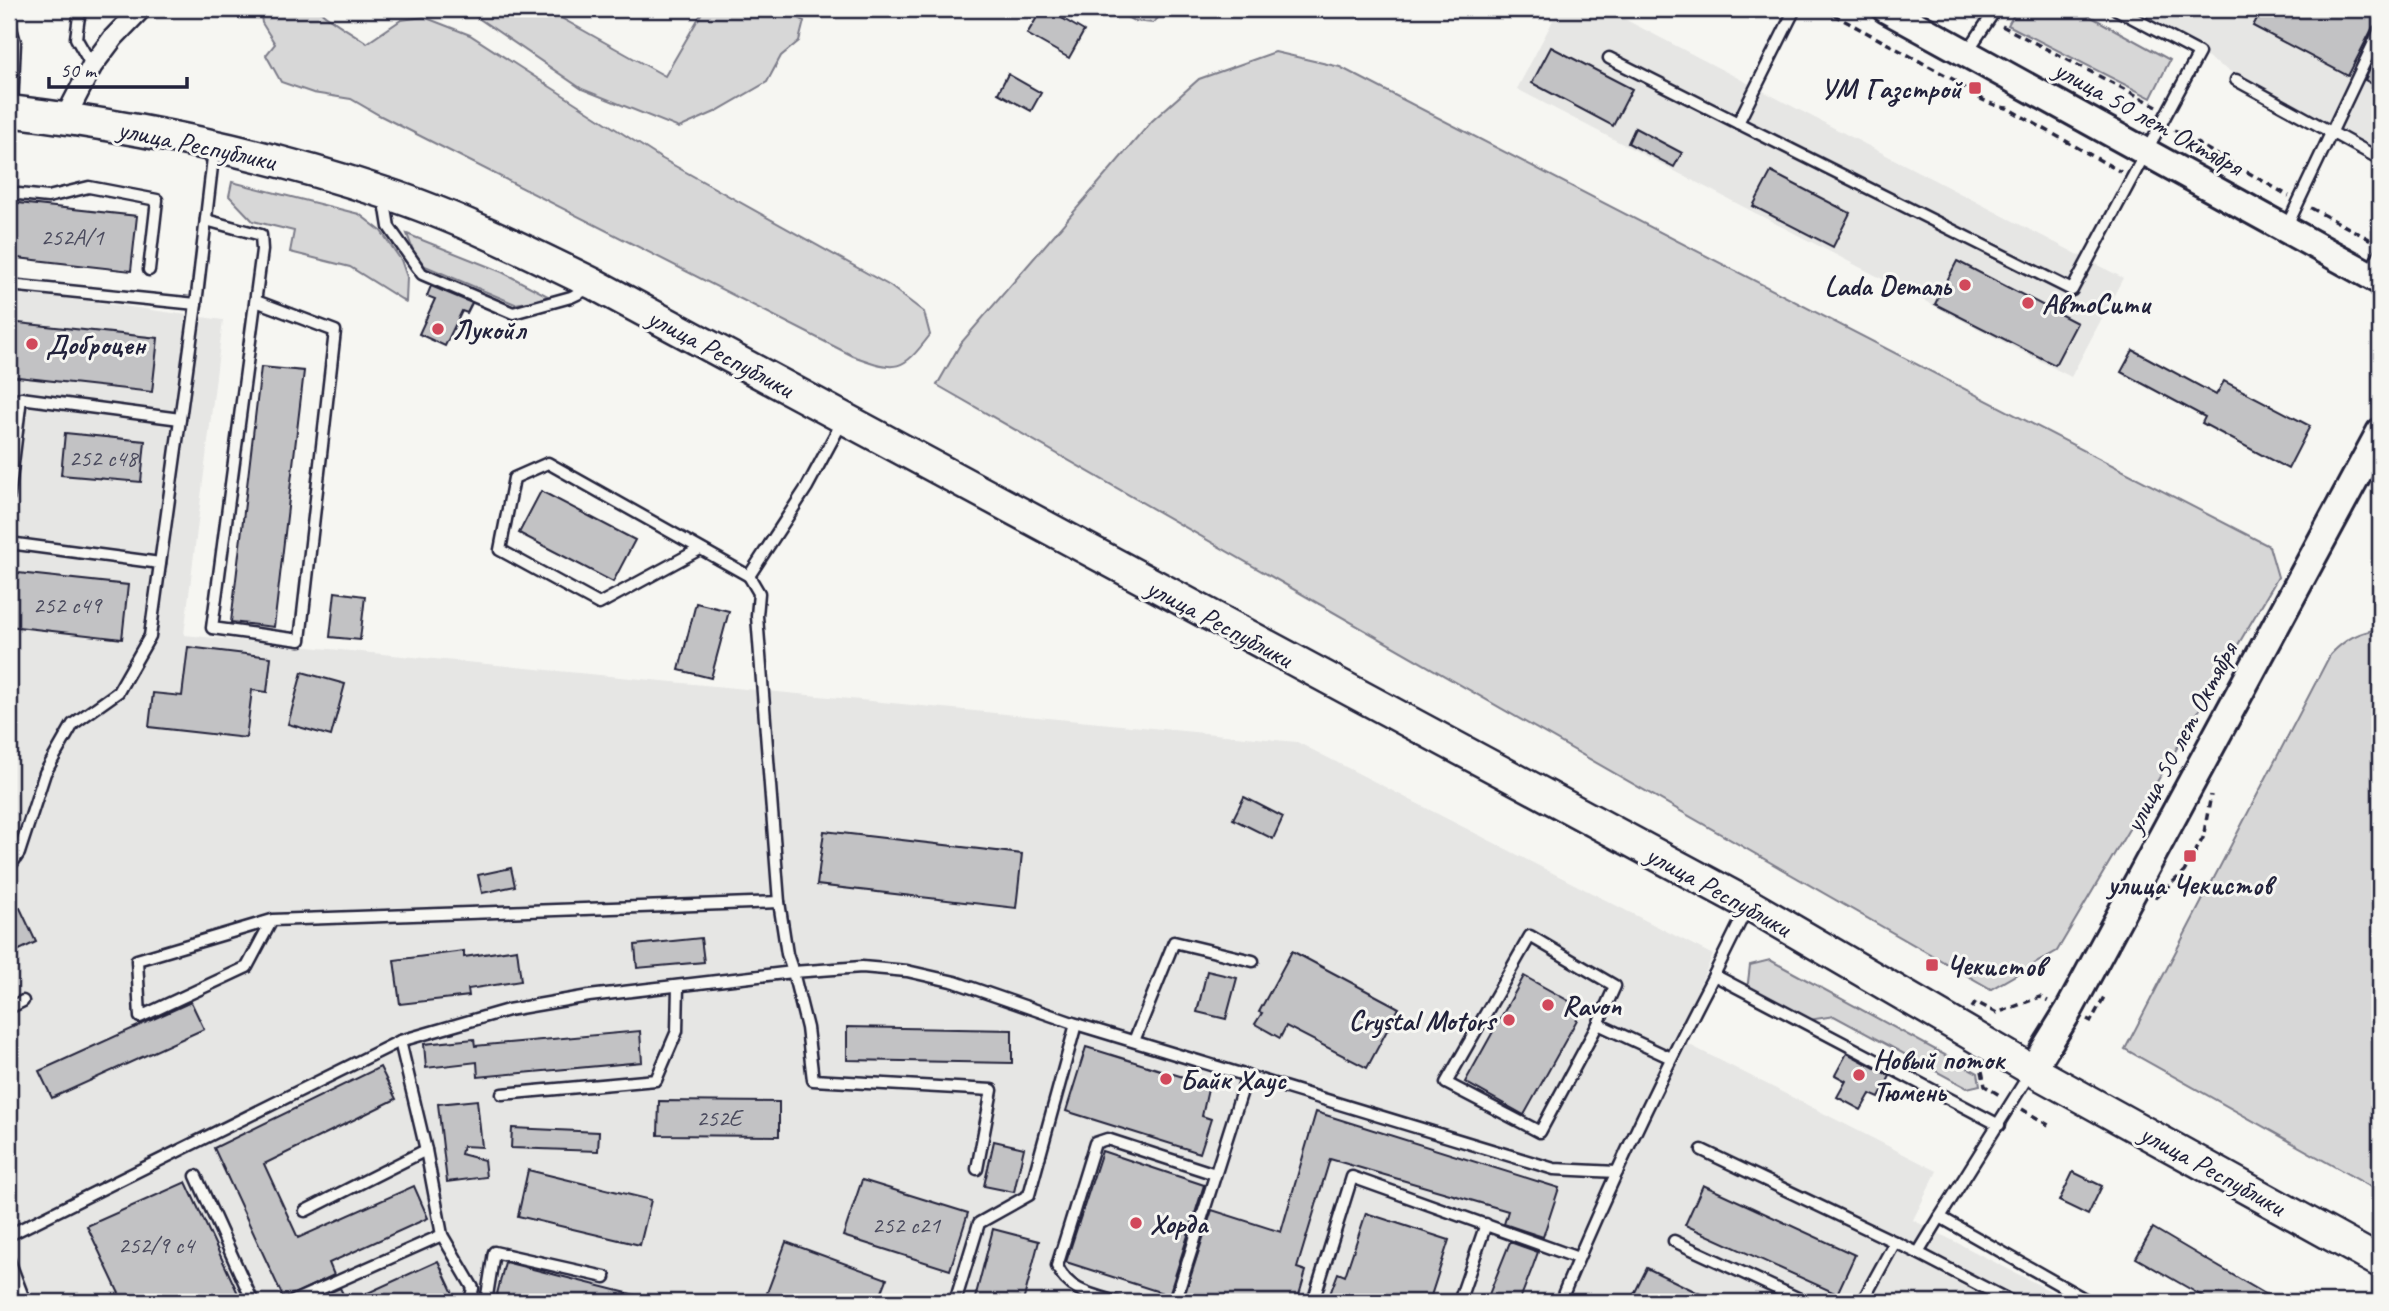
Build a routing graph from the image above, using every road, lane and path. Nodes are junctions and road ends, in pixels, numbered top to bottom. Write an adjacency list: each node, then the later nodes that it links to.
1 (80, 9): 12 (lane)
2 (141, 9): 12 (street)
3 (1796, 9): 16 (lane)
4 (1823, 9): 21 (path)
5 (1886, 9): 10 (main road, улица 50 лет Октября)
6 (1996, 9): 10 (lane)
7 (2116, 9): 19 (lane)
8 (9, 21): 14 (lane)
9 (2380, 30): 17 (lane)
10 (1967, 53): 19 (main road, улица 50 лет Октября)
11 (1609, 58): 16 (lane)
12 (92, 66): 15 (street)
13 (2236, 80): 17 (lane)
14 (10, 111): 15 (main road, улица Республики)
15 (65, 118): 18 (main road, улица Республики)
16 (1738, 123): 21 (lane)
17 (2333, 133): 20 (lane); 25 (lane)
18 (214, 145): 22 (main road, улица Республики); 24 (lane)
19 (2146, 151): 21 (lane); 25 (main road, улица 50 лет Октября)
20 (2380, 159)
21 (2132, 178)
22 (384, 192): 29 (main road, улица Республики); 29 (lane)
23 (9, 193): 26 (lane)
24 (206, 220): 30 (lane); 31 (lane)
25 (2286, 228): 27 (main road, улица 50 лет Октября)
26 (149, 270)
27 (2376, 270)
28 (9, 285): 31 (lane)
29 (596, 285): 33 (main road, улица Республики)
30 (256, 301): 30 (lane)
31 (196, 304): 32 (lane)
32 (180, 419): 35 (lane); 38 (lane)
33 (844, 419): 39 (lane); 42 (main road, улица Республики)
34 (2380, 432): 55 (main road, улица 50 лет Октября)
35 (9, 496)
36 (9, 543): 38 (lane)
37 (701, 549): 37 (lane); 39 (lane)
38 (160, 562): 40 (lane)
39 (748, 576): 41 (lane)
40 (9, 868)
41 (779, 902): 43 (lane); 45 (lane)
42 (1748, 904): 46 (lane); 55 (main road, улица Республики)
43 (272, 920): 43 (lane)
44 (1253, 961): 53 (lane)
45 (793, 972): 47 (lane); 50 (lane); 61 (lane)
46 (1714, 975): 54 (lane); 58 (lane)
47 (678, 986): 52 (lane); 57 (lane)
48 (23, 1001): 49 (lane)
49 (9, 1008)
50 (1076, 1024): 53 (lane); 82 (lane)
51 (1598, 1024): 51 (lane); 54 (lane)
52 (400, 1041): 59 (lane); 69 (lane)
53 (1134, 1041): 56 (lane)
54 (1671, 1058): 62 (lane)
55 (2032, 1070): 58 (lane); 75 (main road, улица Республики)
56 (1247, 1075): 62 (lane); 63 (lane)
57 (502, 1094)
58 (1999, 1125): 66 (lane)
59 (426, 1150): 65 (lane); 68 (lane)
60 (1702, 1150): 71 (lane)
61 (977, 1169)
62 (1617, 1172): 73 (lane)
63 (1215, 1174): 83 (lane); 84 (lane)
64 (196, 1176): 78 (lane)
65 (305, 1211)
66 (1940, 1217): 72 (lane); 91 (lane)
67 (1486, 1224): 73 (lane); 85 (lane); 86 (lane)
68 (442, 1235): 79 (lane); 80 (lane)
69 (9, 1236)
70 (1674, 1241): 88 (lane)
71 (1895, 1242): 72 (lane); 89 (lane)
72 (1917, 1253): 90 (lane)
73 (1578, 1258): 87 (lane)
74 (9, 1260): 77 (lane)
75 (2380, 1262)
76 (605, 1277): 81 (lane)
77 (25, 1302)
78 (253, 1302)
79 (291, 1302)
80 (470, 1302)
81 (486, 1302)
82 (954, 1302)
83 (1117, 1302)
84 (1175, 1302)
85 (1313, 1302)
86 (1459, 1302)
87 (1560, 1302)
88 (1806, 1302)
89 (1862, 1302)
90 (2012, 1302)
91 (2090, 1302)

